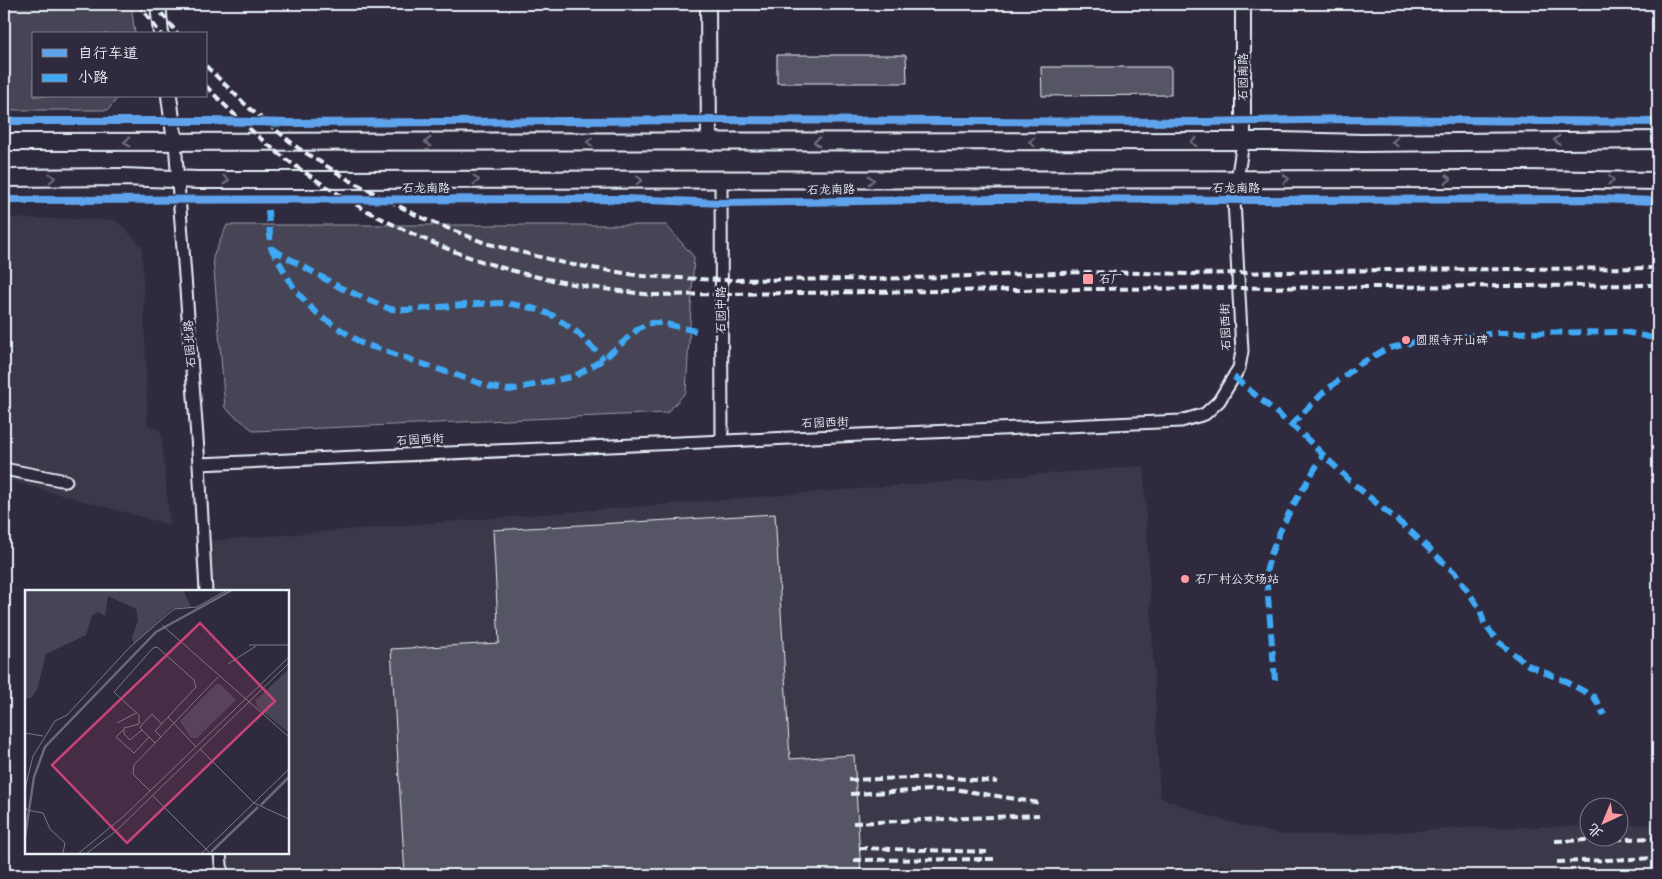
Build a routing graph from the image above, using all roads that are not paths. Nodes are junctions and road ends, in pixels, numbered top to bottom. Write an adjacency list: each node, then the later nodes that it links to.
1 (158, 4): 4 (street)
2 (708, 4): 9 (street)
3 (1243, 4): 10 (street, 石园南路)
4 (161, 32)
5 (169, 98): 8 (street, 石园北路)
6 (1658, 140): 10 (main road, one-way to 10)
7 (4, 142): 8 (main road, one-way to 7)
8 (176, 142): 9 (main road, one-way to 8); 12 (street, 石园北路)
9 (709, 142): 10 (main road, one-way to 9)
10 (1243, 142): 13 (street, 石园南路)
11 (4, 178): 12 (main road, 石龙南路, one-way to 12)
12 (178, 179): 14 (main road, 石龙南路, one-way to 14); 17 (street, 石园北路)
13 (1237, 179): 14 (main road, 石龙南路, one-way to 13); 15 (main road, 石龙南路, one-way to 15); 16 (street, 石园西街)
14 (721, 180): 16 (street, 石园中路)
15 (1658, 181)
16 (722, 440): 17 (street, 石园西街)
17 (199, 464): 20 (street, 石园北路)
18 (4, 469): 19 (street)
19 (66, 482)
20 (206, 590)
21 (220, 854): 22 (street)
22 (222, 875)

